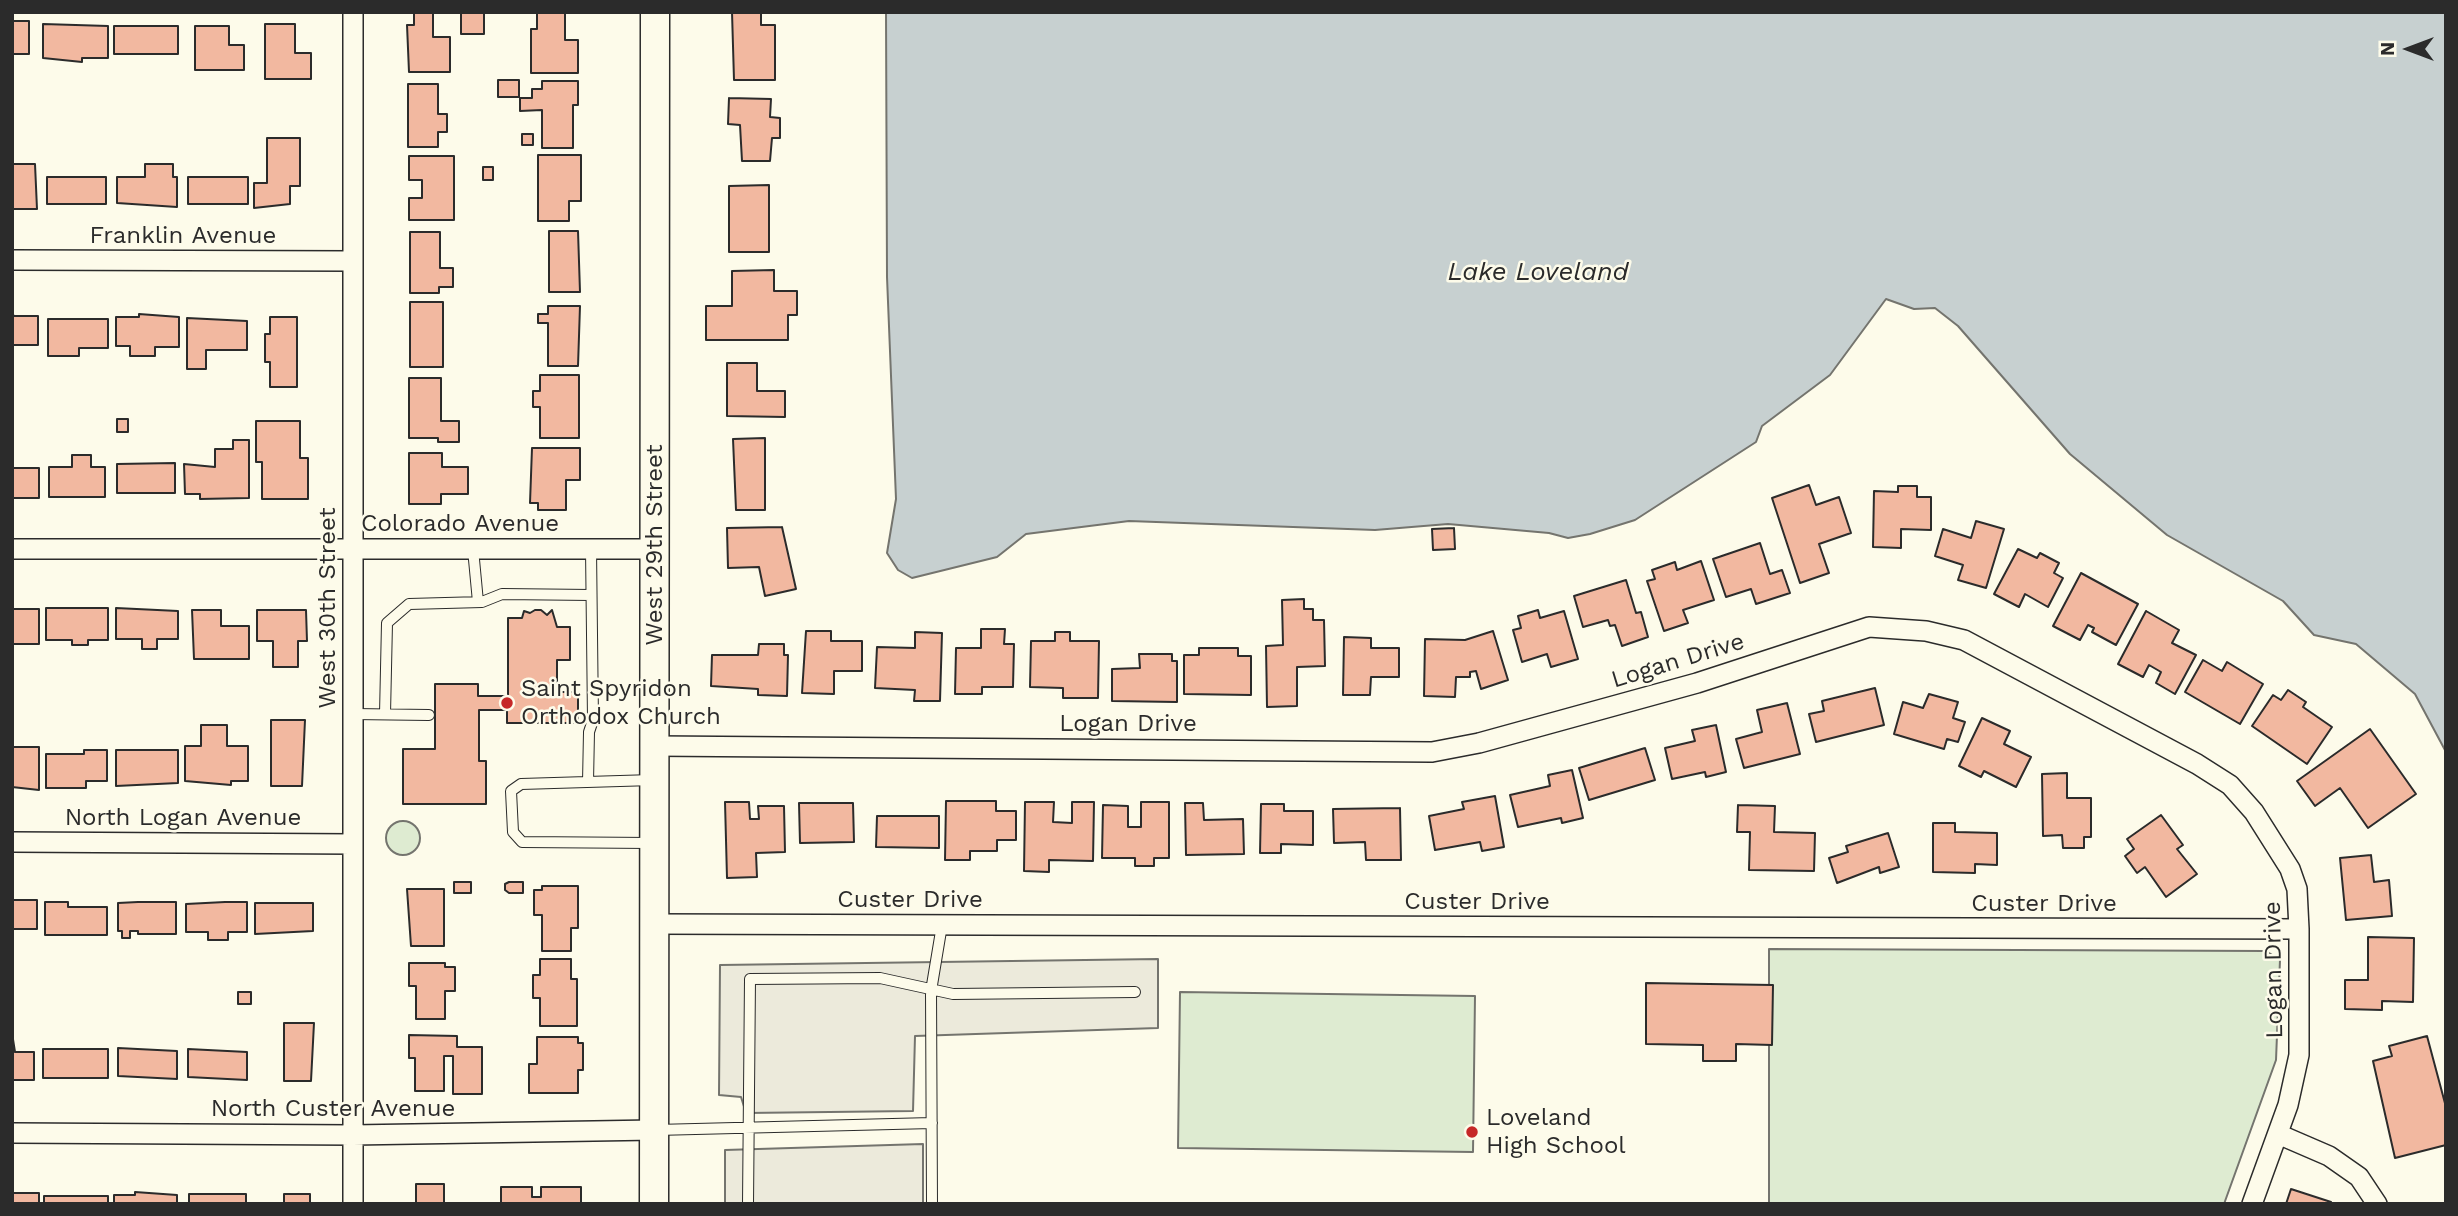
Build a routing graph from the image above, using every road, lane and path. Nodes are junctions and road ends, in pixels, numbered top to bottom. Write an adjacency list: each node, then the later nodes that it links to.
1 (352, 12): 4 (street, West 30th Street)
2 (655, 12): 9 (main road, West 29th Street)
3 (12, 260): 4 (street, Franklin Avenue)
4 (353, 261): 6 (street, West 30th Street)
5 (12, 549): 6 (street, Colorado Avenue)
6 (353, 549): 7 (street, Colorado Avenue); 12 (street, West 30th Street)
7 (473, 549): 8 (street, Colorado Avenue); 11 (lane)
8 (591, 549): 9 (street, Colorado Avenue); 10 (lane)
9 (655, 549): 15 (main road, West 29th Street)
10 (591, 595): 11 (lane); 17 (lane)
11 (478, 603): 13 (lane)
12 (353, 714): 13 (lane); 20 (street, West 30th Street)
13 (385, 715): 14 (lane)
14 (429, 715)
15 (655, 746): 16 (main road, West 29th Street); 23 (street, Logan Drive)
16 (655, 780): 17 (lane); 19 (main road, West 29th Street)
17 (588, 782): 19 (lane)
18 (12, 842): 20 (street, North Logan Avenue)
19 (655, 843): 21 (main road, West 29th Street)
20 (353, 844): 31 (street, West 30th Street)
21 (655, 924): 22 (street, Custer Drive); 28 (main road, West 29th Street)
22 (942, 925): 23 (street, Custer Drive); 24 (lane)
23 (2300, 929): 30 (street, Logan Drive)
24 (931, 991): 25 (lane); 26 (lane); 27 (lane)
25 (1135, 992)
26 (932, 1123): 27 (lane); 35 (lane)
27 (750, 1128): 28 (lane); 34 (lane)
28 (654, 1130): 31 (street, North Custer Avenue); 33 (main road, West 29th Street)
29 (12, 1133): 31 (street, North Custer Avenue)
30 (2278, 1134): 36 (street, Logan Drive); 37 (street)
31 (353, 1135): 32 (street, West 30th Street)
32 (353, 1204)
33 (654, 1204)
34 (748, 1204)
35 (932, 1204)
36 (2252, 1204)
37 (2377, 1204)

